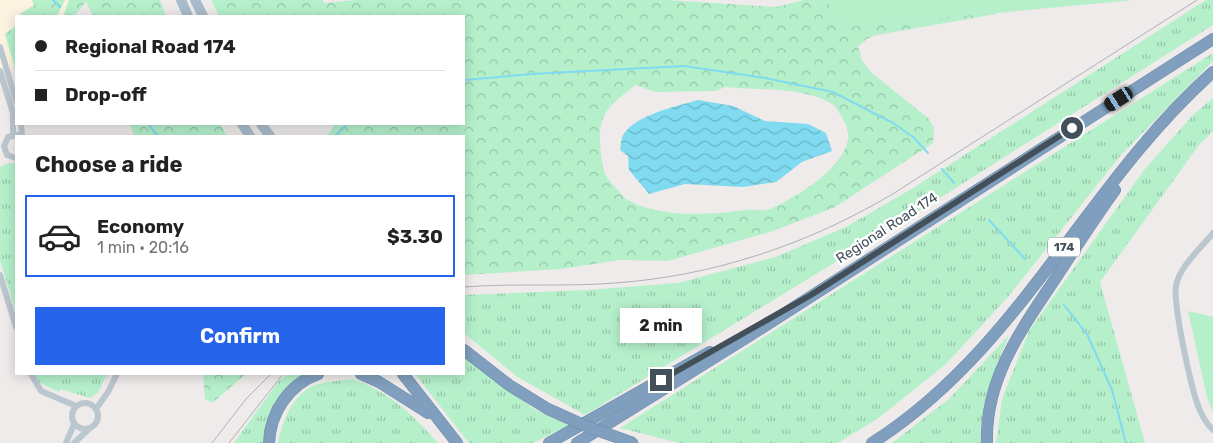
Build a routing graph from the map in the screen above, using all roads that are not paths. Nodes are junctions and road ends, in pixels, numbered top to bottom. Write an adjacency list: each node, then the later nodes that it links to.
1 (181, 0): 3 (main road)
2 (196, 0): 4 (main road)
3 (188, 15)
4 (203, 15)
5 (1213, 39): 17 (highway, Regional Road 174)
6 (0, 47): 10 (street)
7 (0, 70): 11 (street)
8 (1213, 72): 9 (highway, 174)
9 (1192, 90): 38 (highway, 174); 39 (highway)
10 (15, 98)
11 (13, 135): 12 (street)
12 (7, 155): 13 (street); 14 (street)
13 (15, 158)
14 (0, 159)
15 (1213, 233): 30 (street)
16 (0, 276): 18 (street)
17 (811, 295): 35 (highway); 36 (highway, Regional Road 174)
18 (15, 324)
19 (465, 351): 37 (highway, bridge)
20 (32, 375): 25 (street)
21 (116, 375): 26 (street)
22 (316, 375): 33 (highway)
23 (363, 375): 27 (highway)
24 (404, 375): 27 (highway)
25 (76, 406): 26 (street); 28 (street)
26 (96, 409): 29 (street)
27 (434, 417): 34 (highway)
28 (74, 424): 29 (street); 31 (street)
29 (88, 430): 32 (street)
30 (1213, 430)
31 (66, 443)
32 (74, 443)
33 (268, 443)
34 (457, 443)
35 (549, 443)
36 (577, 443)
37 (633, 443)
38 (872, 443)
39 (987, 443)

